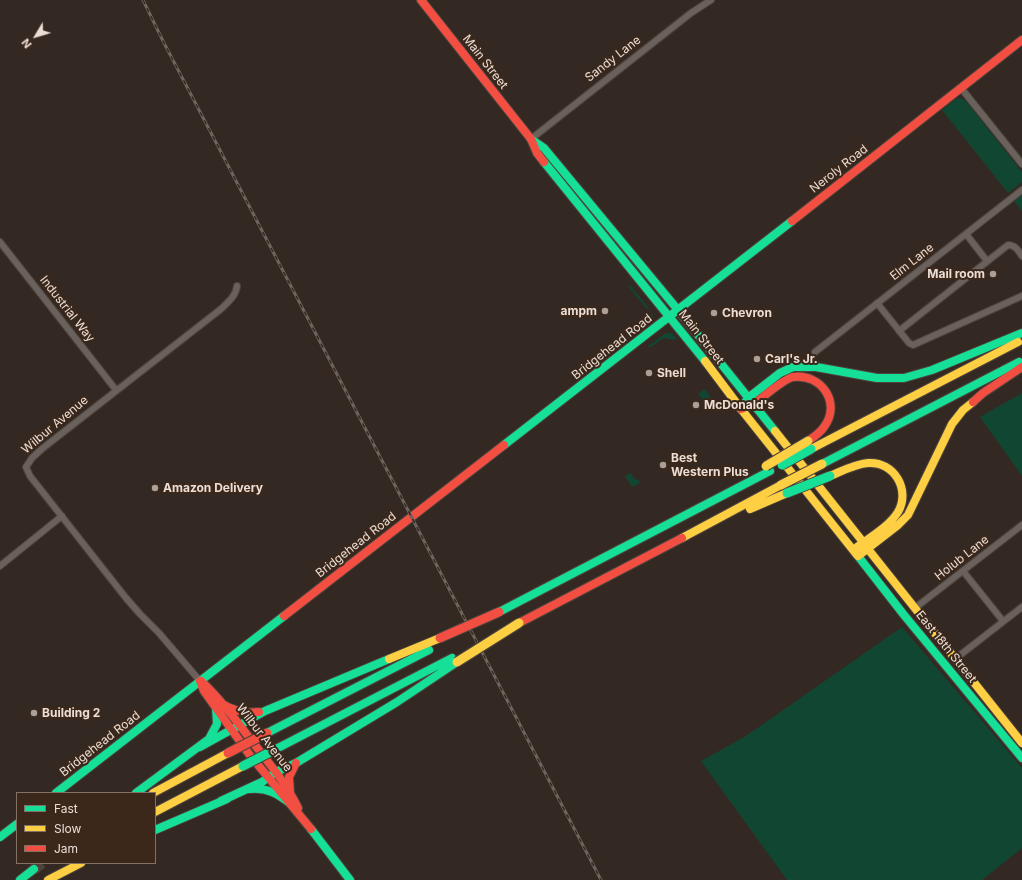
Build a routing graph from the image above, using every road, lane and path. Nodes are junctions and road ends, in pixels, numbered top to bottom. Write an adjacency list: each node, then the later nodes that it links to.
1 (421, 0): 5 (main road, Main Street)
2 (711, 0): 5 (street, Sandy Lane)
3 (1022, 40): 4 (main road, Neroly Road)
4 (961, 88): 6 (street); 15 (main road, Neroly Road)
5 (531, 139): 15 (main road, Main Street); 16 (main road, Main Street)
6 (1022, 164)
7 (1022, 190): 8 (street, Elm Lane)
8 (966, 234): 11 (street); 14 (street, Elm Lane)
9 (0, 242): 23 (street, Industrial Way)
10 (1022, 256): 11 (street)
11 (987, 261): 17 (street)
12 (238, 286): 23 (street, Wilbur Avenue)
13 (1022, 296): 17 (street)
14 (877, 303): 17 (street); 20 (street, Elm Lane)
15 (678, 310): 16 (main road, Neroly Road); 24 (main road, Main Street)
16 (670, 316): 25 (main road, Main Street); 40 (main road, Bridgehead Road)
17 (899, 331)
18 (1022, 333): 24 (main road)
19 (1022, 340): 26 (main road)
20 (815, 352)
21 (1022, 360): 31 (main road, bridge)
22 (1022, 367): 29 (main road)
23 (116, 390): 27 (street, Wilbur Avenue)
24 (751, 401): 25 (main road); 26 (main road); 29 (main road, Main Street)
25 (741, 410): 30 (main road, Main Street)
26 (810, 445): 37 (main road, bridge)
27 (62, 516): 32 (street); 40 (street, Wilbur Avenue)
28 (1022, 525): 33 (street, Holub Lane)
29 (865, 546): 30 (main road); 31 (main road, bridge); 35 (main road, East 18th Street)
30 (856, 553): 47 (main road, East 18th Street)
31 (637, 562): 38 (main road, bridge)
32 (0, 566)
33 (963, 571): 35 (street, Holub Lane); 36 (street)
34 (1022, 607): 36 (street)
35 (915, 608): 39 (main road, East 18th Street)
36 (1003, 621): 39 (street)
37 (443, 639): 42 (main road); 53 (main road, bridge)
38 (456, 659): 48 (main road); 57 (main road, bridge)
39 (955, 659): 45 (main road, East 18th Street)
40 (200, 681): 41 (main road, Wilbur Avenue); 51 (main road, Bridgehead Road)
41 (219, 706): 42 (main road); 43 (main road, Wilbur Avenue); 44 (main road, Wilbur Avenue); 46 (main road)
42 (266, 711): 43 (main road)
43 (240, 725): 44 (main road); 49 (main road, Wilbur Avenue)
44 (231, 730): 46 (main road); 50 (main road, Wilbur Avenue)
45 (1022, 742)
46 (200, 747): 52 (main road)
47 (1022, 758)
48 (296, 763): 49 (main road); 54 (main road)
49 (276, 772): 50 (main road); 54 (main road, Wilbur Avenue)
50 (268, 777): 55 (main road); 56 (main road, Wilbur Avenue)
51 (57, 792)
52 (137, 792)
53 (155, 792)
54 (290, 792): 58 (main road, Wilbur Avenue)
55 (221, 801): 56 (main road); 60 (main road)
56 (291, 804): 58 (main road, Wilbur Avenue)
57 (156, 811)
58 (301, 816): 68 (main road, Wilbur Avenue)
59 (16, 825): 61 (main road)
60 (156, 830)
61 (0, 837)
62 (64, 864): 66 (main road)
63 (79, 864): 67 (main road)
64 (34, 869): 65 (main road)
65 (20, 880)
66 (40, 880)
67 (48, 880)
68 (350, 880)

